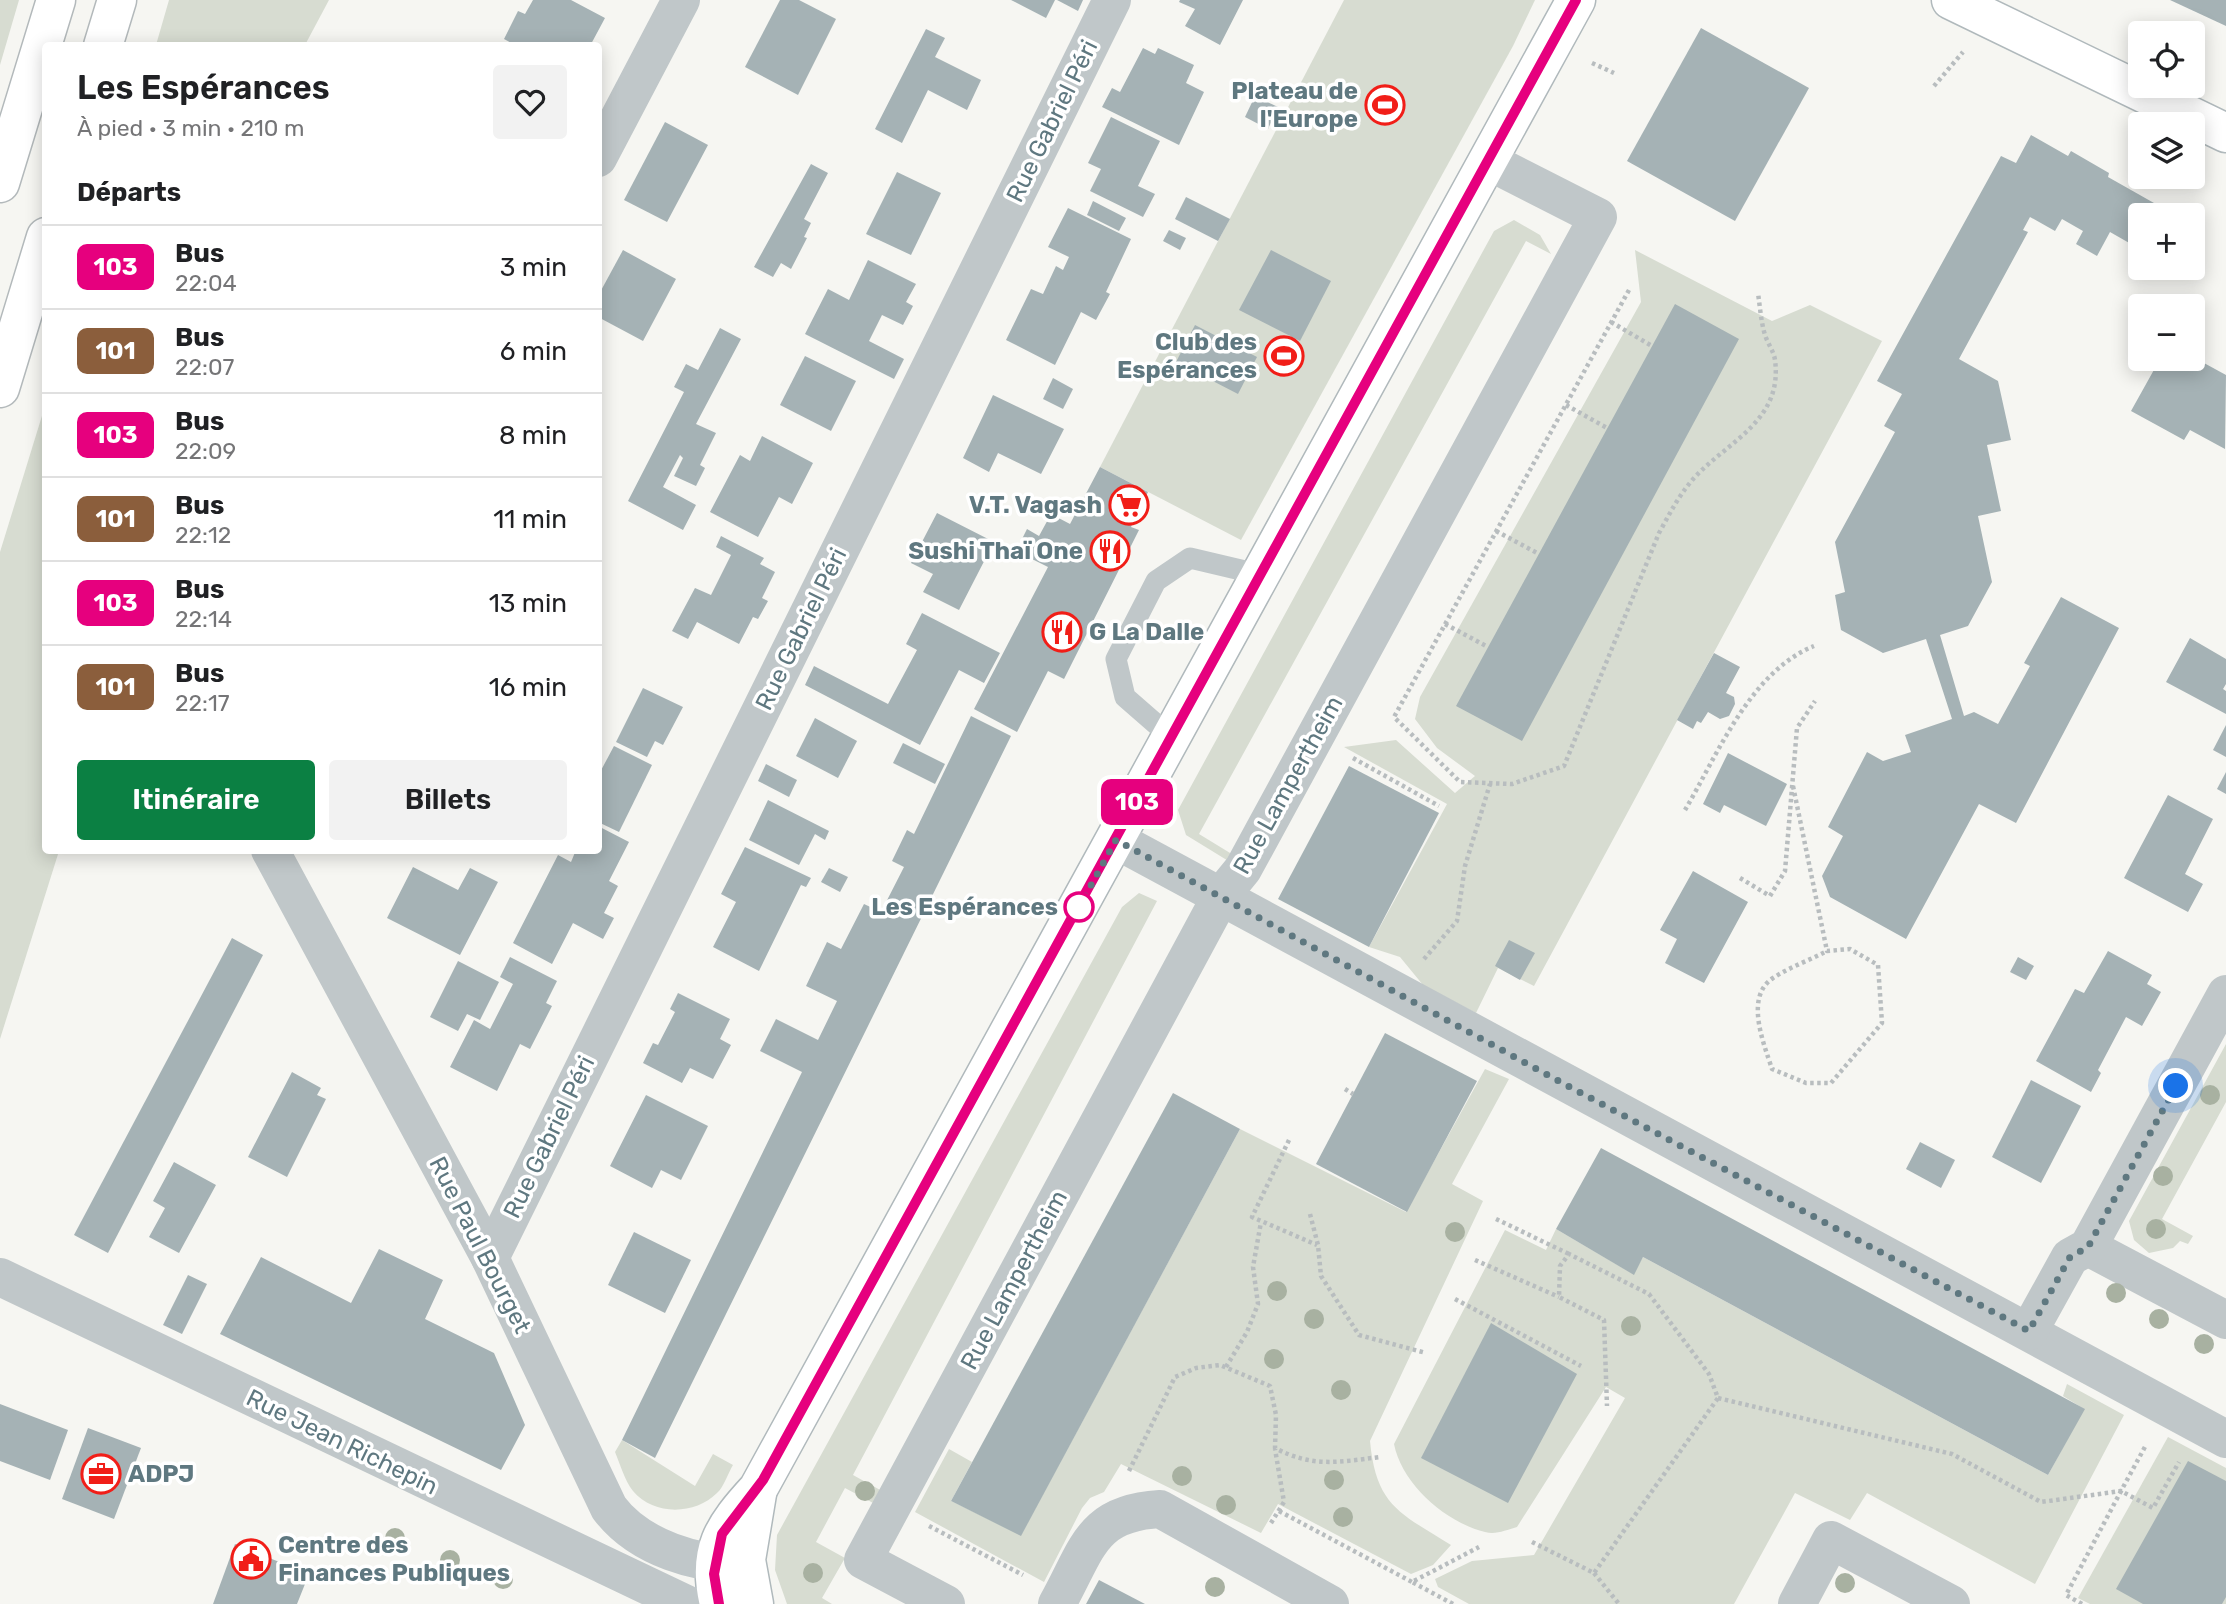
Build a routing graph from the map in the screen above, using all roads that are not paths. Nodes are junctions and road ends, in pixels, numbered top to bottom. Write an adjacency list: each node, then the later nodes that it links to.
1 (56, 0): 7 (main road)
2 (117, 0): 8 (main road)
3 (681, 0): 11 (street)
4 (1112, 0): 23 (street, Rue Gabriel Péri)
5 (1576, 0): 12 (main road)
6 (1951, 0): 10 (main road)
7 (43, 42)
8 (104, 42)
9 (42, 46): 13 (main road)
10 (2226, 134)
11 (602, 150)
12 (1490, 162): 16 (main road); 20 (street, Rue Lampertheim)
13 (0, 183)
14 (42, 250): 15 (main road)
15 (0, 388)
16 (1262, 575): 17 (main road); 17 (lane)
17 (1172, 738): 18 (main road)
18 (1116, 840): 20 (street); 30 (main road)
19 (272, 854): 23 (street, Rue Paul Bourget)
20 (1221, 896): 26 (street); 32 (street, Rue Lampertheim)
21 (2226, 994): 22 (street)
22 (2088, 1247): 25 (street); 26 (street)
23 (490, 1258): 28 (street, Rue Paul Bourget)
24 (0, 1277): 29 (street, Rue Jean Richepin)
25 (2226, 1320)
26 (2029, 1331): 27 (street)
27 (2226, 1439)
28 (619, 1521): 29 (street); 30 (street, Rue Paul Bourget)
29 (597, 1563): 31 (street, Rue Jean Richepin)
30 (734, 1589)
31 (686, 1604)
32 (946, 1604)
33 (1057, 1604): 34 (street)
34 (1330, 1604)
35 (1797, 1604): 36 (street)
36 (1951, 1604)

